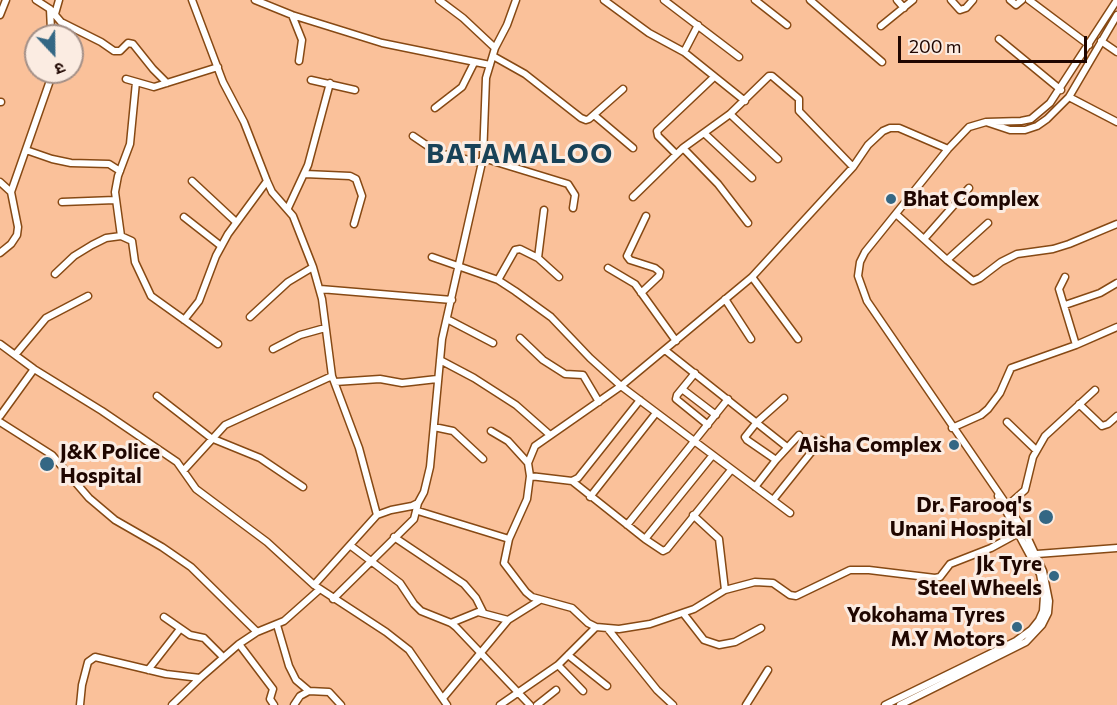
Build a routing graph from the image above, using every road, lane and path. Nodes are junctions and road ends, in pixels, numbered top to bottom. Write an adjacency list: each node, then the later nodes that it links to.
1 (6, 0): 22 (street)
2 (36, 0): 21 (street)
3 (59, 0): 21 (street)
4 (192, 0): 40 (street)
5 (255, 0): 23 (street)
6 (439, 0): 33 (street)
7 (516, 0): 33 (street)
8 (606, 0): 32 (street)
9 (664, 0): 26 (street)
10 (755, 0): 27 (street)
11 (810, 0): 37 (street)
12 (897, 0): 20 (street)
13 (913, 0): 20 (street)
14 (951, 0): 15 (street)
15 (973, 0)
16 (1010, 0): 17 (street)
17 (1022, 0)
18 (1029, 0): 31 (street)
19 (1117, 0): 31 (street)
20 (904, 8): 28 (street)
21 (52, 11): 25 (street); 45 (street)
22 (0, 15)
23 (292, 15): 36 (street); 38 (street)
24 (1117, 15): 30 (street)
25 (51, 24)
26 (698, 25): 32 (street); 35 (street)
27 (787, 25)
28 (881, 26)
29 (999, 39): 50 (street)
30 (1101, 41): 34 (street); 51 (street)
31 (1089, 45): 50 (street)
32 (684, 51): 41 (street)
33 (494, 52): 39 (street); 55 (street)
34 (1117, 52)
35 (739, 57)
36 (299, 61)
37 (882, 62)
38 (474, 63): 39 (street); 53 (street)
39 (490, 65): 66 (street)
40 (218, 67): 45 (street); 72 (street)
41 (714, 78): 52 (street); 64 (street)
42 (126, 79): 44 (street)
43 (311, 80): 46 (street)
44 (136, 82): 45 (street); 68 (street)
45 (167, 83)
46 (330, 83): 49 (street); 69 (street)
47 (49, 84): 63 (street)
48 (623, 89): 55 (street)
49 (355, 90)
50 (1061, 90): 56 (street)
51 (1068, 97): 56 (street); 57 (street)
52 (745, 101): 54 (street); 67 (street)
53 (435, 108)
54 (730, 114): 58 (street); 65 (street)
55 (594, 115): 60 (street)
56 (986, 122): 62 (street)
57 (1117, 122)
58 (704, 133): 61 (street); 70 (street)
59 (413, 136): 66 (street)
60 (633, 148)
61 (682, 148): 64 (street); 86 (street)
62 (948, 149): 67 (street); 82 (street)
63 (26, 150): 68 (street); 75 (street)
64 (676, 154): 76 (street)
65 (778, 159)
66 (483, 161): 80 (street); 98 (street)
67 (853, 167): 102 (street)
68 (120, 171): 77 (street)
69 (305, 174): 79 (street); 88 (street)
70 (752, 178)
71 (192, 181): 85 (street)
72 (267, 181): 79 (street); 85 (street)
73 (0, 182): 75 (street)
74 (969, 188): 91 (street)
75 (11, 192): 93 (street)
76 (633, 197)
77 (115, 200): 78 (street); 90 (street)
78 (62, 202)
79 (288, 208): 97 (street)
80 (573, 208)
81 (544, 210): 95 (street)
82 (896, 214): 91 (street); 151 (street)
83 (646, 216): 107 (street)
84 (184, 217): 92 (street)
85 (236, 222): 92 (street)
86 (748, 223)
87 (988, 223): 96 (street)
88 (354, 224)
89 (1117, 224): 96 (street)
90 (121, 236): 100 (street); 114 (street)
91 (924, 239): 96 (street)
92 (221, 246): 114 (street)
93 (0, 253)
94 (432, 257): 98 (street)
95 (538, 258): 101 (street); 104 (street)
96 (947, 260)
97 (313, 267): 106 (street); 112 (street)
98 (459, 267): 104 (street); 110 (street)
99 (608, 268): 107 (street)
100 (54, 274)
101 (560, 277)
102 (752, 277): 109 (street); 119 (street)
103 (1065, 277): 111 (street)
104 (498, 280): 133 (street)
105 (1117, 283): 111 (street)
106 (320, 289): 110 (street); 116 (street)
107 (641, 292): 120 (street)
108 (88, 296): 127 (street)
109 (725, 299): 118 (street); 120 (street)
110 (452, 300): 113 (street)
111 (1065, 305): 124 (street)
112 (250, 317)
113 (447, 319): 121 (street); 128 (street)
114 (184, 321): 123 (street)
115 (1117, 327): 124 (street)
116 (325, 328): 125 (street); 131 (street)
117 (520, 338): 140 (street)
118 (751, 339)
119 (798, 339)
120 (676, 342): 126 (street)
121 (493, 343)
122 (0, 344): 127 (street)
123 (218, 344)
124 (1076, 345): 151 (street)
125 (273, 349)
126 (665, 350): 130 (street); 133 (street)
127 (15, 355): 129 (street)
128 (440, 360): 132 (street); 153 (street)
129 (34, 369): 144 (street); 164 (street)
130 (694, 373): 134 (street); 138 (street)
131 (333, 379): 132 (street); 155 (street); 177 (street)
132 (437, 379): 150 (street)
133 (621, 386): 139 (street); 140 (street)
134 (682, 389): 143 (street); 149 (street)
135 (1095, 390): 141 (street)
136 (157, 396): 155 (street)
137 (784, 398): 147 (street)
138 (728, 399): 143 (street); 147 (street)
139 (640, 400): 142 (street); 167 (street)
140 (599, 402): 153 (street)
141 (1079, 404): 145 (street); 159 (street)
142 (656, 413): 157 (street); 171 (street)
143 (716, 415): 149 (street)
144 (0, 416)
145 (1117, 416)
146 (0, 422): 202 (street)
147 (757, 422): 158 (street); 162 (street)
148 (1007, 422): 159 (street)
149 (708, 425): 157 (street)
150 (434, 427): 161 (street); 173 (street)
151 (952, 428): 170 (street)
152 (491, 431): 163 (street)
153 (550, 435): 163 (street)
154 (799, 435): 158 (street)
155 (211, 438): 164 (street); 168 (street)
156 (821, 440): 172 (street)
157 (694, 443): 160 (street); 179 (street)
158 (787, 447): 162 (street)
159 (1036, 450): 174 (street)
160 (712, 456): 165 (street); 183 (street)
161 (483, 459)
162 (776, 460): 169 (street)
163 (528, 463): 166 (street)
164 (184, 470): 188 (street)
165 (731, 470): 169 (street); 178 (street)
166 (530, 476): 167 (street); 182 (street)
167 (572, 481): 171 (street)
168 (303, 487)
169 (755, 487): 172 (street)
170 (997, 493): 174 (street); 180 (street)
171 (590, 497): 179 (street)
172 (773, 500): 176 (street)
173 (418, 503): 175 (street); 177 (street)
174 (1008, 506): 180 (street)
175 (418, 511): 181 (street); 182 (street)
176 (790, 513)
177 (377, 515): 184 (street)
178 (693, 515): 183 (street); 189 (street)
179 (627, 525): 183 (street)
180 (1022, 532): 186 (street); 189 (street); 203 (street)
181 (394, 537): 187 (street); 192 (street)
182 (509, 539): 191 (street)
183 (645, 539)
184 (351, 546): 187 (street); 188 (street)
185 (1117, 548): 186 (street)
186 (1036, 554): 203 (street)
187 (369, 561): 190 (street); 196 (street)
188 (317, 587): 190 (street); 197 (street)
189 (725, 590): 193 (street)
190 (333, 599): 218 (street)
191 (540, 600): 195 (street); 198 (street)
192 (483, 612): 195 (street); 196 (street)
193 (683, 613): 200 (street); 201 (street)
194 (164, 616): 199 (street)
195 (508, 620): 205 (street)
196 (451, 623): 205 (street)
197 (277, 625): 202 (street); 215 (street)
198 (596, 627): 201 (street); 206 (street)
199 (180, 628): 207 (street); 209 (street)
200 (761, 628)
201 (608, 629): 228 (street)
202 (257, 632): 204 (street)
203 (1024, 639): 213 (street)
204 (239, 644): 207 (street); 221 (street)
205 (481, 653): 217 (street); 218 (street)
206 (568, 655): 208 (street); 212 (street)
207 (223, 657): 211 (street)
208 (558, 665): 216 (street); 217 (street)
209 (148, 670): 211 (street); 219 (street)
210 (768, 670): 229 (street)
211 (200, 678): 220 (street)
212 (607, 686)
213 (926, 689): 230 (street); 231 (street)
214 (556, 690): 227 (street)
215 (309, 691): 222 (street); 223 (street)
216 (583, 691)
217 (518, 692): 225 (street); 226 (street)
218 (443, 698): 224 (street)
219 (80, 705)
220 (172, 705)
221 (274, 705)
222 (294, 705)
223 (342, 705)
224 (447, 705)
225 (500, 705)
226 (530, 705)
227 (537, 705)
228 (673, 705)
229 (746, 705)
230 (885, 705)
231 (900, 705)

